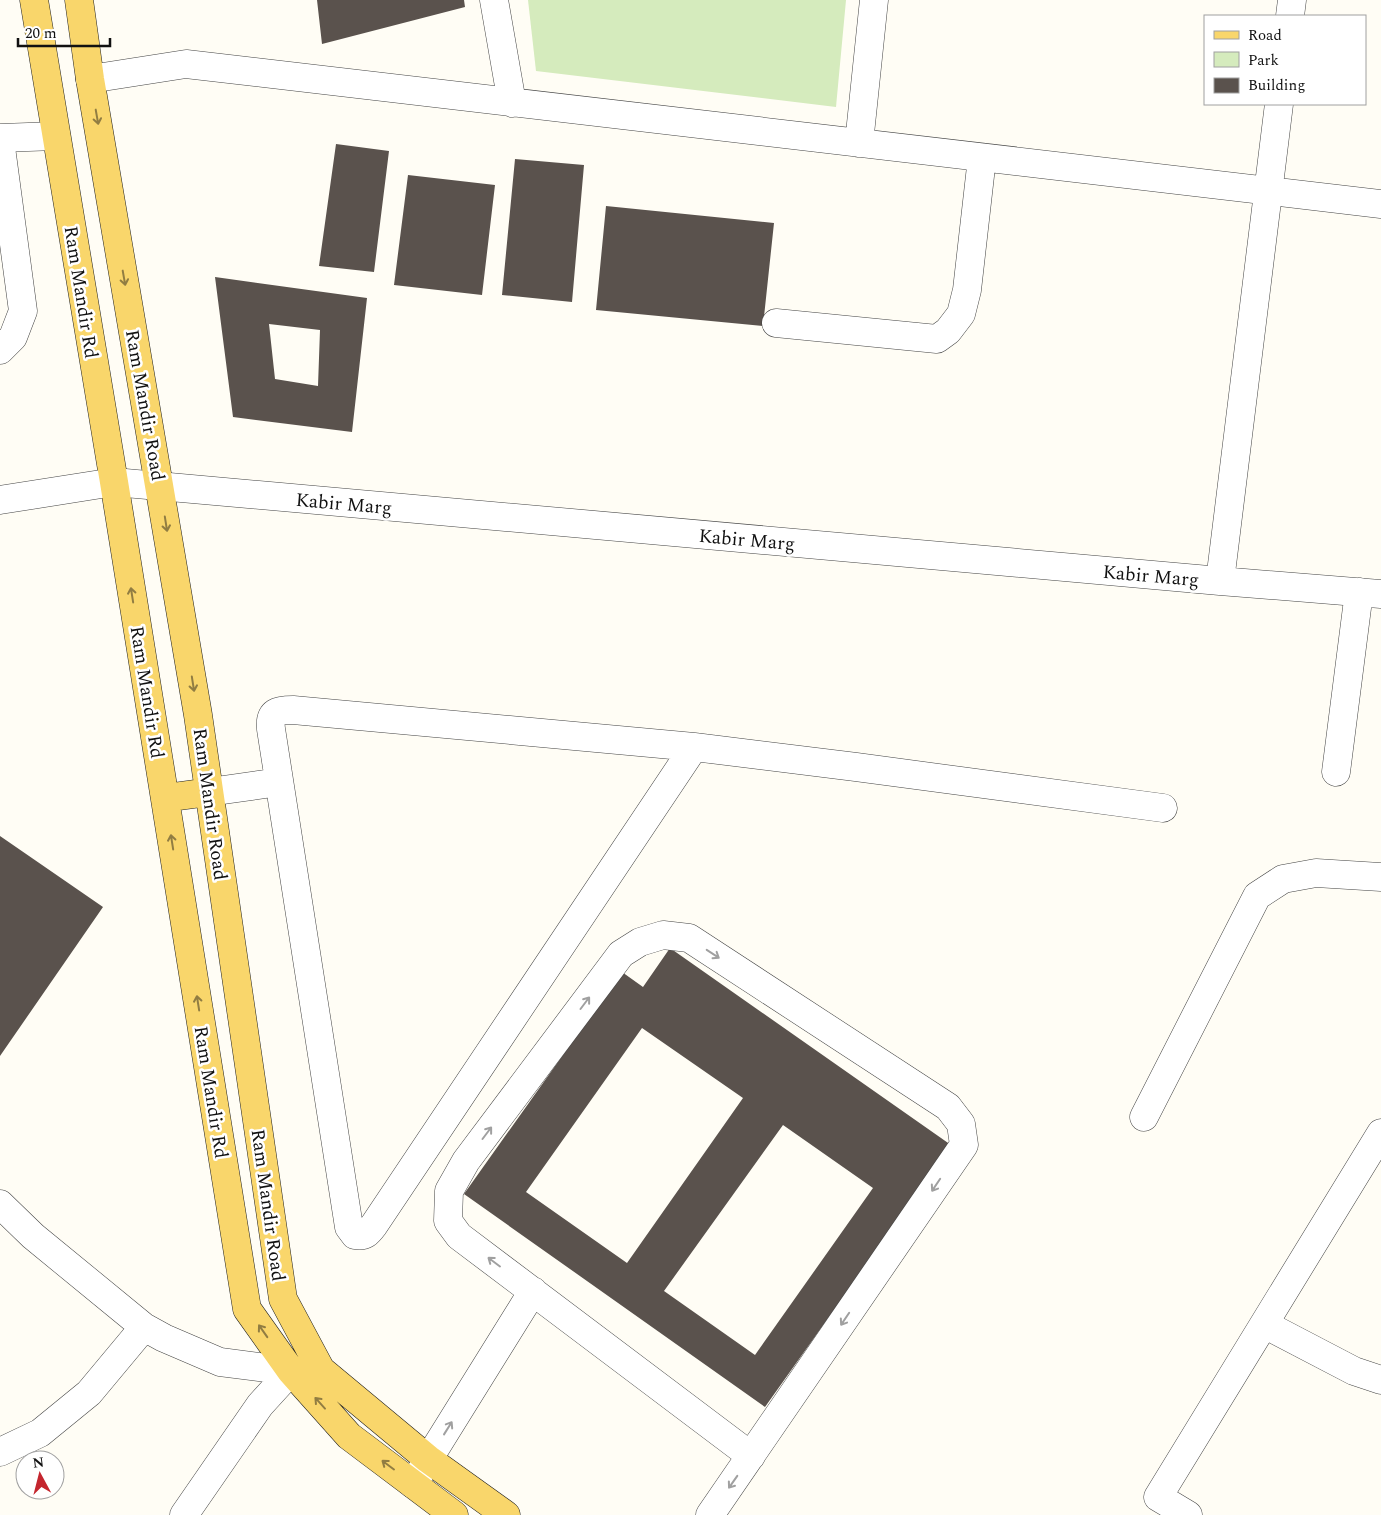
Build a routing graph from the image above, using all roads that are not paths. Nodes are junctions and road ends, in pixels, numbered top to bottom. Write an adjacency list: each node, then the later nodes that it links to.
1 (34, 0): 10 (main road, Ram Mandir Rd)
2 (79, 0): 7 (main road, Ram Mandir Road)
3 (494, 0): 8 (street)
4 (874, 0): 12 (street)
5 (1292, 0): 6 (street)
6 (1290, 15)
7 (90, 79): 8 (street); 19 (main road, Ram Mandir Road, one-way to 19)
8 (512, 103): 12 (street)
9 (1279, 105): 14 (street)
10 (56, 136): 11 (street); 18 (main road, Ram Mandir Rd)
11 (0, 139): 17 (street)
12 (859, 143): 13 (street)
13 (982, 158): 14 (street); 16 (street)
14 (1268, 191): 15 (street); 21 (street)
15 (1381, 204)
16 (776, 323)
17 (0, 350)
18 (114, 482): 19 (street, Kabir Marg); 20 (street, Kabir Marg); 27 (main road, Ram Mandir Rd, one-way to 18)
19 (160, 486): 21 (street, Kabir Marg); 26 (main road, Ram Mandir Road, one-way to 26)
20 (0, 500)
21 (1220, 581): 22 (street, Kabir Marg)
22 (1370, 593): 24 (street)
23 (694, 748): 25 (street); 25 (street); 28 (street)
24 (1336, 772)
25 (279, 782): 26 (street)
26 (209, 792): 27 (main road); 40 (main road, Ram Mandir Road)
27 (165, 798): 36 (main road, Ram Mandir Rd, one-way to 27)
28 (1163, 808)
29 (1381, 877): 30 (street)
30 (1144, 1117)
31 (1381, 1133): 34 (street)
32 (0, 1204): 35 (street)
33 (533, 1292): 39 (street); 39 (street, one-way to 39); 40 (street, one-way to 33)
34 (1264, 1324): 37 (street); 46 (street)
35 (144, 1327): 36 (street); 38 (street)
36 (291, 1371): 41 (main road, Ram Mandir Rd, one-way to 36); 42 (street)
37 (1381, 1380)
38 (0, 1452)
39 (751, 1456): 45 (street, one-way to 45)
40 (428, 1459): 41 (street); 44 (main road, Ram Mandir Road)
41 (413, 1484): 43 (main road)
42 (184, 1515)
43 (454, 1515)
44 (506, 1515)
45 (710, 1515)
46 (1188, 1515)

